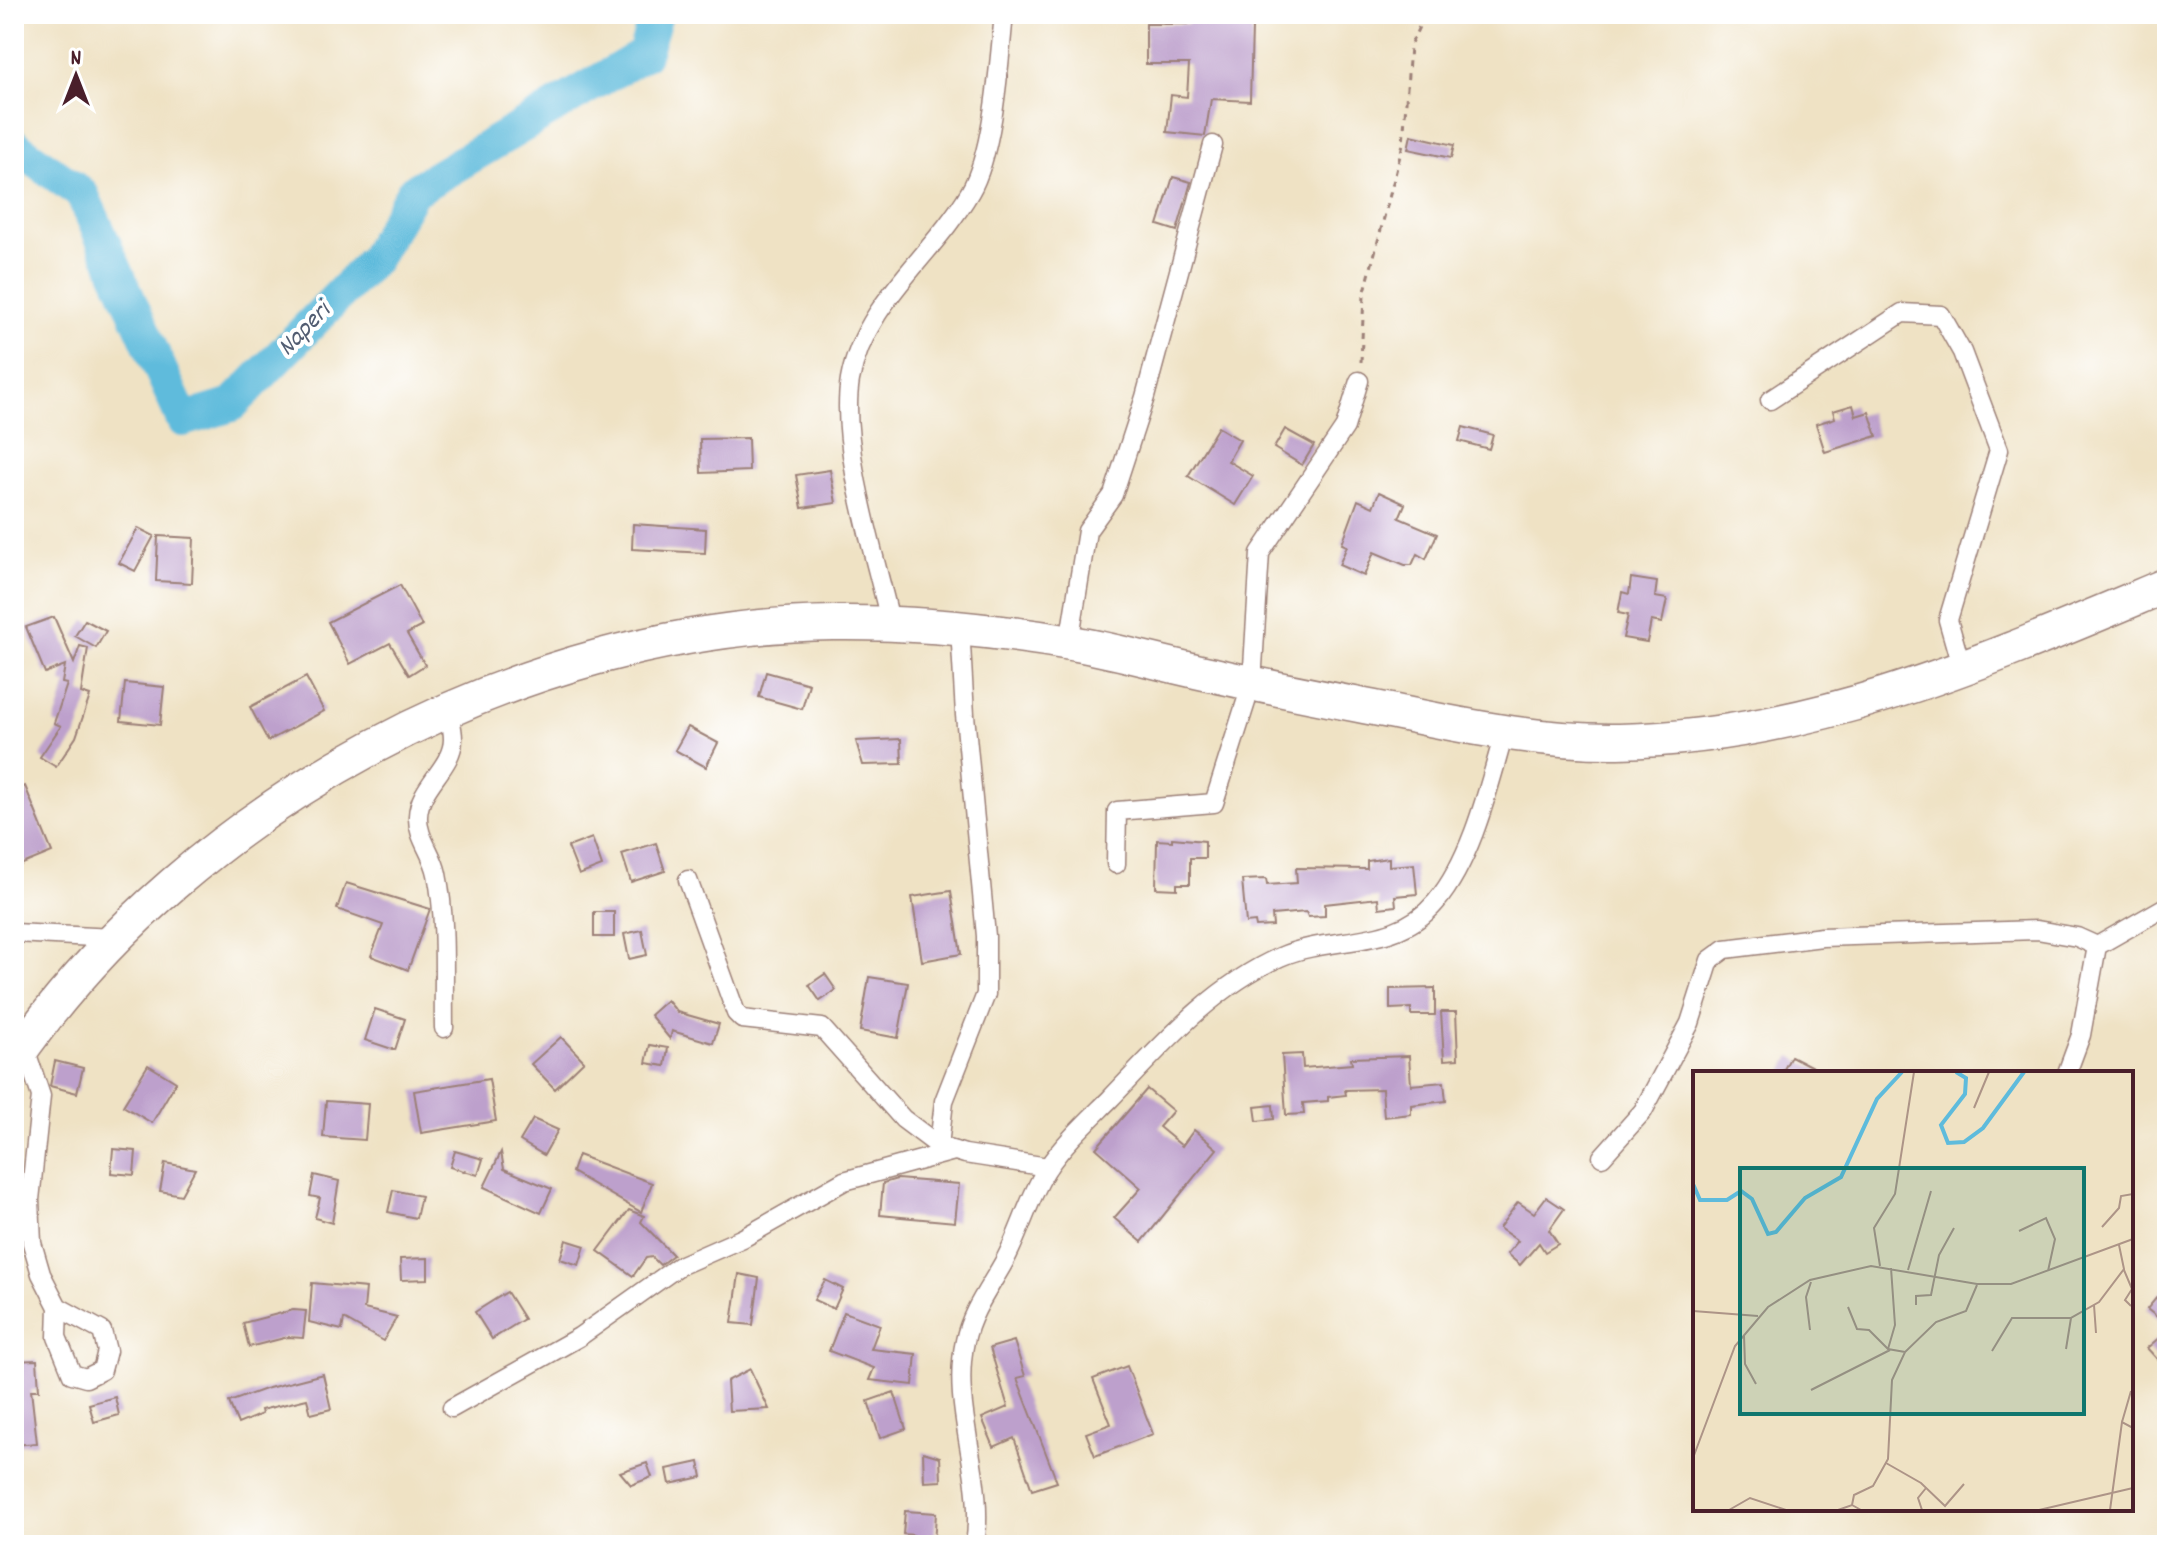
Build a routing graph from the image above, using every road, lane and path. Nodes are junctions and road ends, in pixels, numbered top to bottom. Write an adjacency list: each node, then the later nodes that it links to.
1 (1004, 14): 7 (street)
2 (1425, 14): 4 (path)
3 (1213, 145): 9 (street)
4 (1359, 381): 11 (street)
5 (1770, 400): 10 (street)
6 (2167, 585): 10 (highway)
7 (891, 625): 8 (highway); 12 (highway)
8 (960, 627): 9 (highway); 23 (street)
9 (1069, 643): 11 (highway)
10 (1962, 669): 13 (highway)
11 (1252, 683): 13 (highway); 14 (street)
12 (448, 708): 18 (highway); 20 (street)
13 (1504, 734): 25 (street)
14 (1116, 864)
15 (688, 880): 23 (street)
16 (2167, 906): 19 (street)
17 (14, 933): 18 (street)
18 (114, 938): 21 (highway)
19 (2097, 946): 22 (street); 24 (street)
20 (444, 1028)
21 (19, 1052): 26 (street)
22 (2068, 1071)
23 (946, 1148): 25 (street); 27 (street)
24 (1602, 1157)
25 (1048, 1167): 28 (street)
26 (58, 1307)
27 (452, 1408)
28 (975, 1545)

